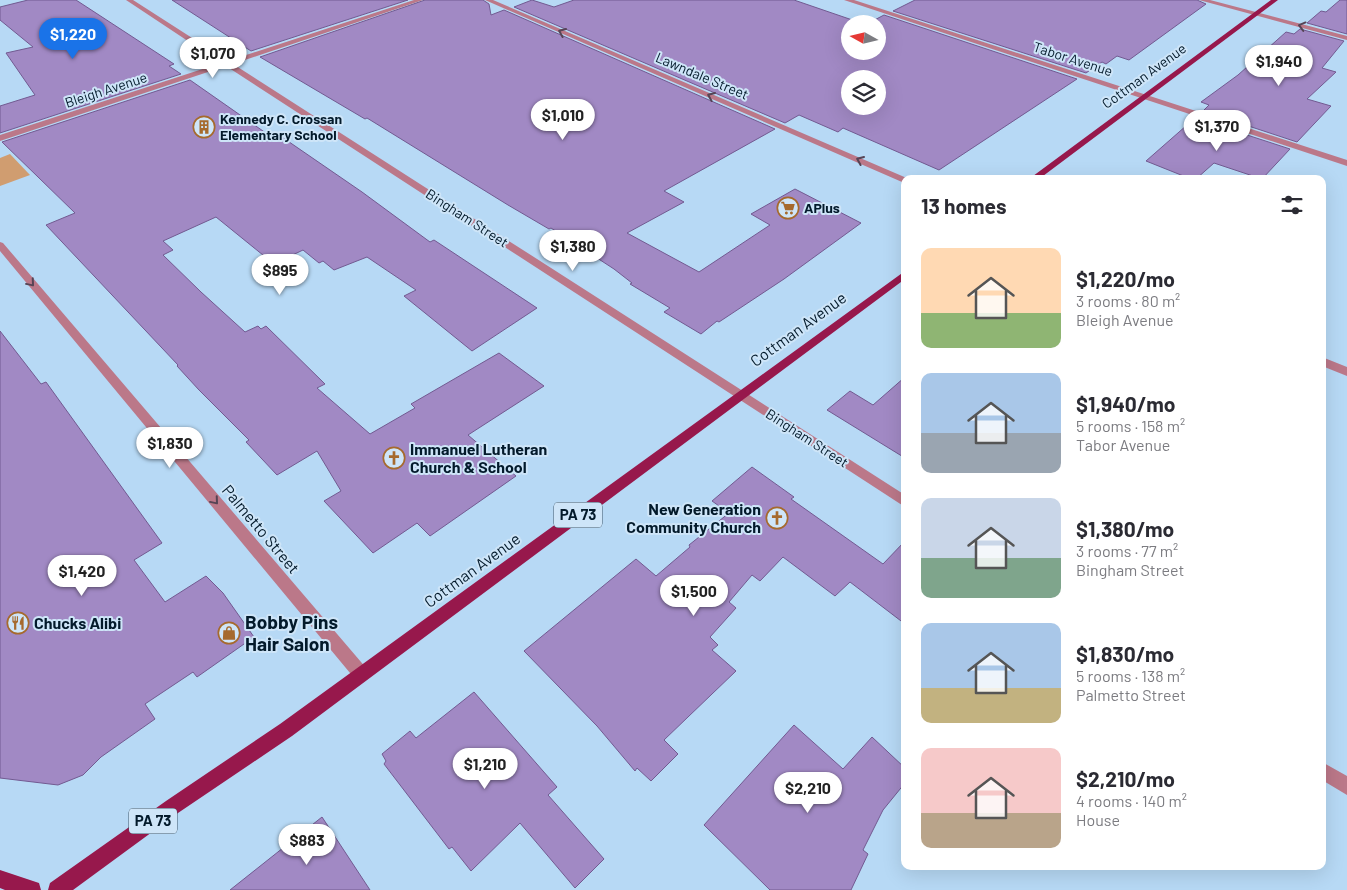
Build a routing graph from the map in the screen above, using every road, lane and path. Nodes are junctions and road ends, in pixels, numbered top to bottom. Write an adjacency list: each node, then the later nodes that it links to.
1 (129, 0): 9 (street, Bingham Street)
2 (420, 0): 9 (street, Bleigh Avenue)
3 (488, 0): 14 (street, Lawndale Street, one-way to 3)
4 (847, 0): 10 (street, Tabor Avenue)
5 (1202, 0): 7 (street)
6 (1275, 0): 7 (main road, Cottman Avenue)
7 (1257, 14): 8 (street, one-way to 7); 10 (main road, Cottman Avenue)
8 (1347, 38)
9 (228, 63): 11 (street, Bleigh Avenue); 19 (street, Bingham Street)
10 (1144, 97): 12 (street, Tabor Avenue); 13 (main road, Cottman Avenue)
11 (0, 138)
12 (1347, 163)
13 (1038, 175)
14 (901, 178)
15 (0, 245): 21 (street, Palmetto Street, one-way to 21)
16 (901, 277): 19 (main road, Cottman Avenue / PA 73)
17 (1326, 363): 18 (street)
18 (1347, 372)
19 (740, 395): 20 (street, Bingham Street); 21 (main road, Cottman Avenue / PA 73)
20 (901, 499)
21 (361, 674): 26 (main road, Cottman Avenue / PA 73)
22 (1326, 773): 23 (street)
23 (1347, 786)
24 (0, 879): 25 (main road)
25 (32, 890)
26 (57, 890)

